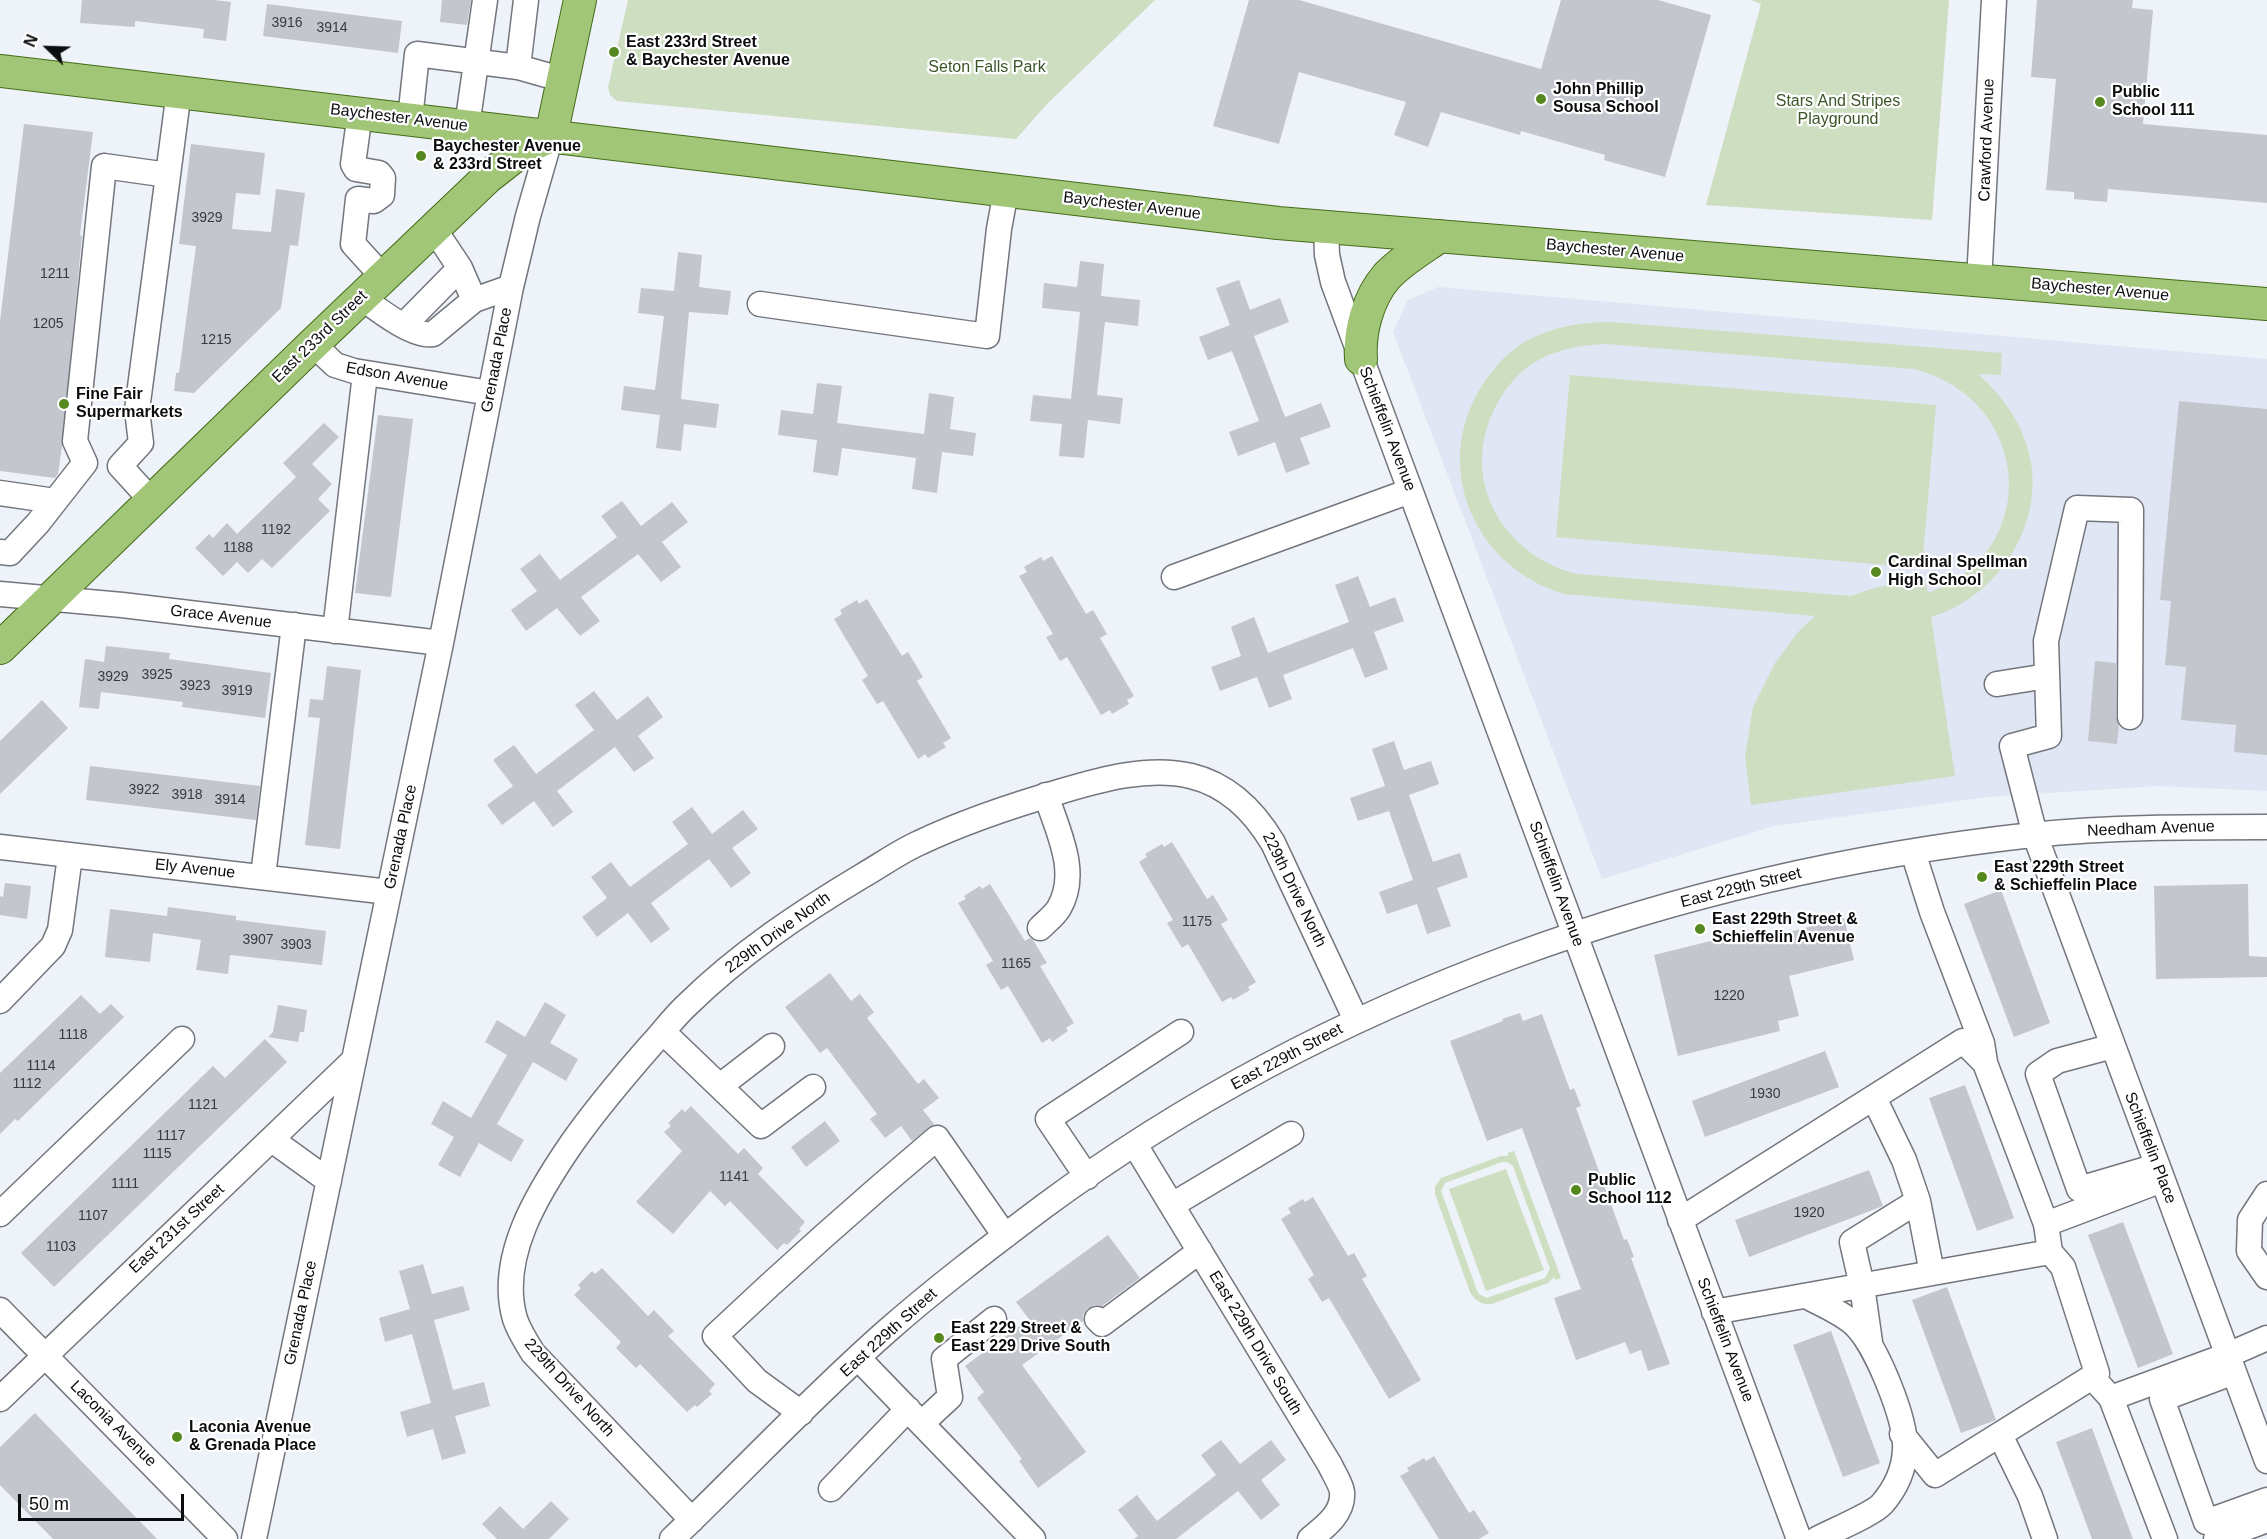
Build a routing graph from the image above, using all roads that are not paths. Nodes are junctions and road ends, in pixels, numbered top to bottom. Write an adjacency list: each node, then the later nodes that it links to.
1 (485, 0): 5 (street)
2 (526, 0): 6 (street)
3 (580, 0): 8 (main road)
4 (1994, 0): 20 (street, Crawford Avenue)
5 (477, 61): 6 (street); 11 (street); 12 (street)
6 (518, 67): 8 (street)
7 (0, 71): 9 (main road, Baychester Avenue)
8 (564, 80): 13 (main road)
9 (179, 91): 10 (main road, Baychester Avenue); 14 (street)
10 (360, 113): 11 (main road, Baychester Avenue); 21 (street)
11 (410, 119): 12 (main road, Baychester Avenue)
12 (467, 126): 13 (main road, Baychester Avenue)
13 (551, 136): 15 (main road, Baychester Avenue); 17 (main road, East 233rd Street); 22 (street, Grenada Place)
14 (168, 176): 31 (street); 32 (street)
15 (1006, 191): 16 (main road, Baychester Avenue); 24 (street)
16 (1326, 227): 18 (main road, Baychester Avenue); 28 (street, Schieffelin Avenue)
17 (434, 229): 19 (street); 21 (main road, East 233rd Street)
18 (1440, 236): 20 (main road, Baychester Avenue); 28 (main road)
19 (460, 268): 23 (street); 26 (street)
20 (1978, 281): 25 (main road, Baychester Avenue)
21 (372, 287): 26 (street); 27 (main road, East 233rd Street)
22 (512, 288): 23 (street); 30 (street, Grenada Place)
23 (474, 300): 26 (street)
24 (760, 304)
25 (2267, 304)
26 (404, 325)
27 (313, 344): 29 (street, Edson Avenue); 36 (main road, East 233rd Street)
28 (1361, 359): 33 (street, Schieffelin Avenue)
29 (365, 374): 30 (street, Edson Avenue); 42 (street)
30 (490, 393): 43 (street, Grenada Place)
31 (85, 463): 32 (street); 35 (street)
32 (120, 466): 36 (street)
33 (1410, 491): 38 (street); 57 (street, Schieffelin Avenue)
34 (0, 493): 35 (street)
35 (56, 501): 37 (street)
36 (152, 501): 40 (main road, East 233rd Street)
37 (0, 552)
38 (1174, 577)
39 (0, 594): 40 (street, Grace Avenue)
40 (52, 598): 41 (street, Grace Avenue); 44 (main road, East 233rd Street)
41 (294, 626): 42 (street, Grace Avenue); 54 (street)
42 (335, 631): 43 (street, Grace Avenue)
43 (441, 643): 55 (street, Grenada Place)
44 (0, 648)
45 (2047, 676): 46 (street); 47 (street); 50 (street, Schieffelin Place)
46 (1996, 684)
47 (2130, 717)
48 (1046, 795): 56 (street); 59 (street, 229th Drive North); 60 (street, 229th Drive North)
49 (2267, 827): 50 (street, Needham Avenue)
50 (2035, 835): 52 (street, East 229th Street); 64 (street, Schieffelin Place)
51 (0, 847): 53 (street, Ely Avenue)
52 (1913, 852): 57 (street, East 229th Street); 66 (street)
53 (70, 856): 54 (street, Ely Avenue); 58 (street)
54 (263, 876): 55 (street, Ely Avenue)
55 (389, 892): 65 (street, Grenada Place)
56 (1040, 928)
57 (1575, 936): 59 (street, East 229th Street); 80 (street, Schieffelin Avenue)
58 (0, 1001)
59 (1356, 1020): 72 (street, East 229th Street)
60 (663, 1032): 67 (street); 108 (street, 229th Drive North)
61 (1181, 1032): 74 (street)
62 (182, 1039): 79 (street)
63 (772, 1046): 67 (street)
64 (2113, 1046): 73 (street, Schieffelin Place); 73 (street)
65 (354, 1060): 71 (street, East 231st Street); 75 (street, Grenada Place)
66 (1985, 1063): 69 (street); 81 (street)
67 (720, 1086): 68 (street)
68 (813, 1087)
69 (1874, 1098): 77 (street); 80 (street)
70 (1292, 1134): 78 (street)
71 (272, 1140): 75 (street); 95 (street, East 231st Street)
72 (1135, 1145): 74 (street, East 229th Street); 78 (street, East 229th Drive South)
73 (2160, 1173): 81 (street); 97 (street, Schieffelin Place)
74 (1087, 1177): 82 (street, East 229th Street)
75 (329, 1181): 111 (street, Grenada Place)
76 (2267, 1194): 86 (street)
77 (1918, 1201): 85 (street); 87 (street)
78 (1172, 1205): 83 (street, East 229th Drive South)
79 (0, 1214)
80 (1680, 1220): 90 (street, Schieffelin Avenue)
81 (2046, 1224): 84 (street)
82 (1005, 1236): 96 (street, East 229th Street); 101 (street)
83 (1200, 1251): 92 (street); 114 (street, East 229th Drive South)
84 (2050, 1252): 85 (street); 98 (street)
85 (1932, 1273): 87 (street)
86 (2267, 1277)
87 (1862, 1286): 88 (street); 94 (street)
88 (1806, 1296): 90 (street); 94 (street)
89 (0, 1310): 95 (street, Laconia Avenue)
90 (1714, 1312): 115 (street, Schieffelin Avenue)
91 (994, 1319): 102 (street)
92 (1097, 1319)
93 (2267, 1338): 97 (street)
94 (1871, 1344): 103 (street)
95 (44, 1355): 100 (street, East 231st Street); 110 (street, Laconia Avenue)
96 (858, 1358): 101 (street, East 229th Street); 102 (street)
97 (2231, 1364): 99 (street); 105 (street, Schieffelin Place); 107 (street)
98 (2092, 1377): 99 (street); 104 (street)
99 (2111, 1398): 118 (street)
100 (0, 1399)
101 (801, 1413): 108 (street, East 229th Street)
102 (915, 1416): 106 (street); 113 (street)
103 (1902, 1434): 104 (street); 116 (street)
104 (2000, 1435): 117 (street)
105 (2267, 1461)
106 (831, 1489)
107 (2267, 1500)
108 (692, 1520): 112 (street, East 229th Street)
109 (2267, 1520): 119 (street)
110 (225, 1539)
111 (254, 1539)
112 (672, 1539)
113 (1033, 1539)
114 (1310, 1539)
115 (1799, 1539)
116 (1817, 1539)
117 (2045, 1539)
118 (2165, 1539)
119 (2216, 1539)

